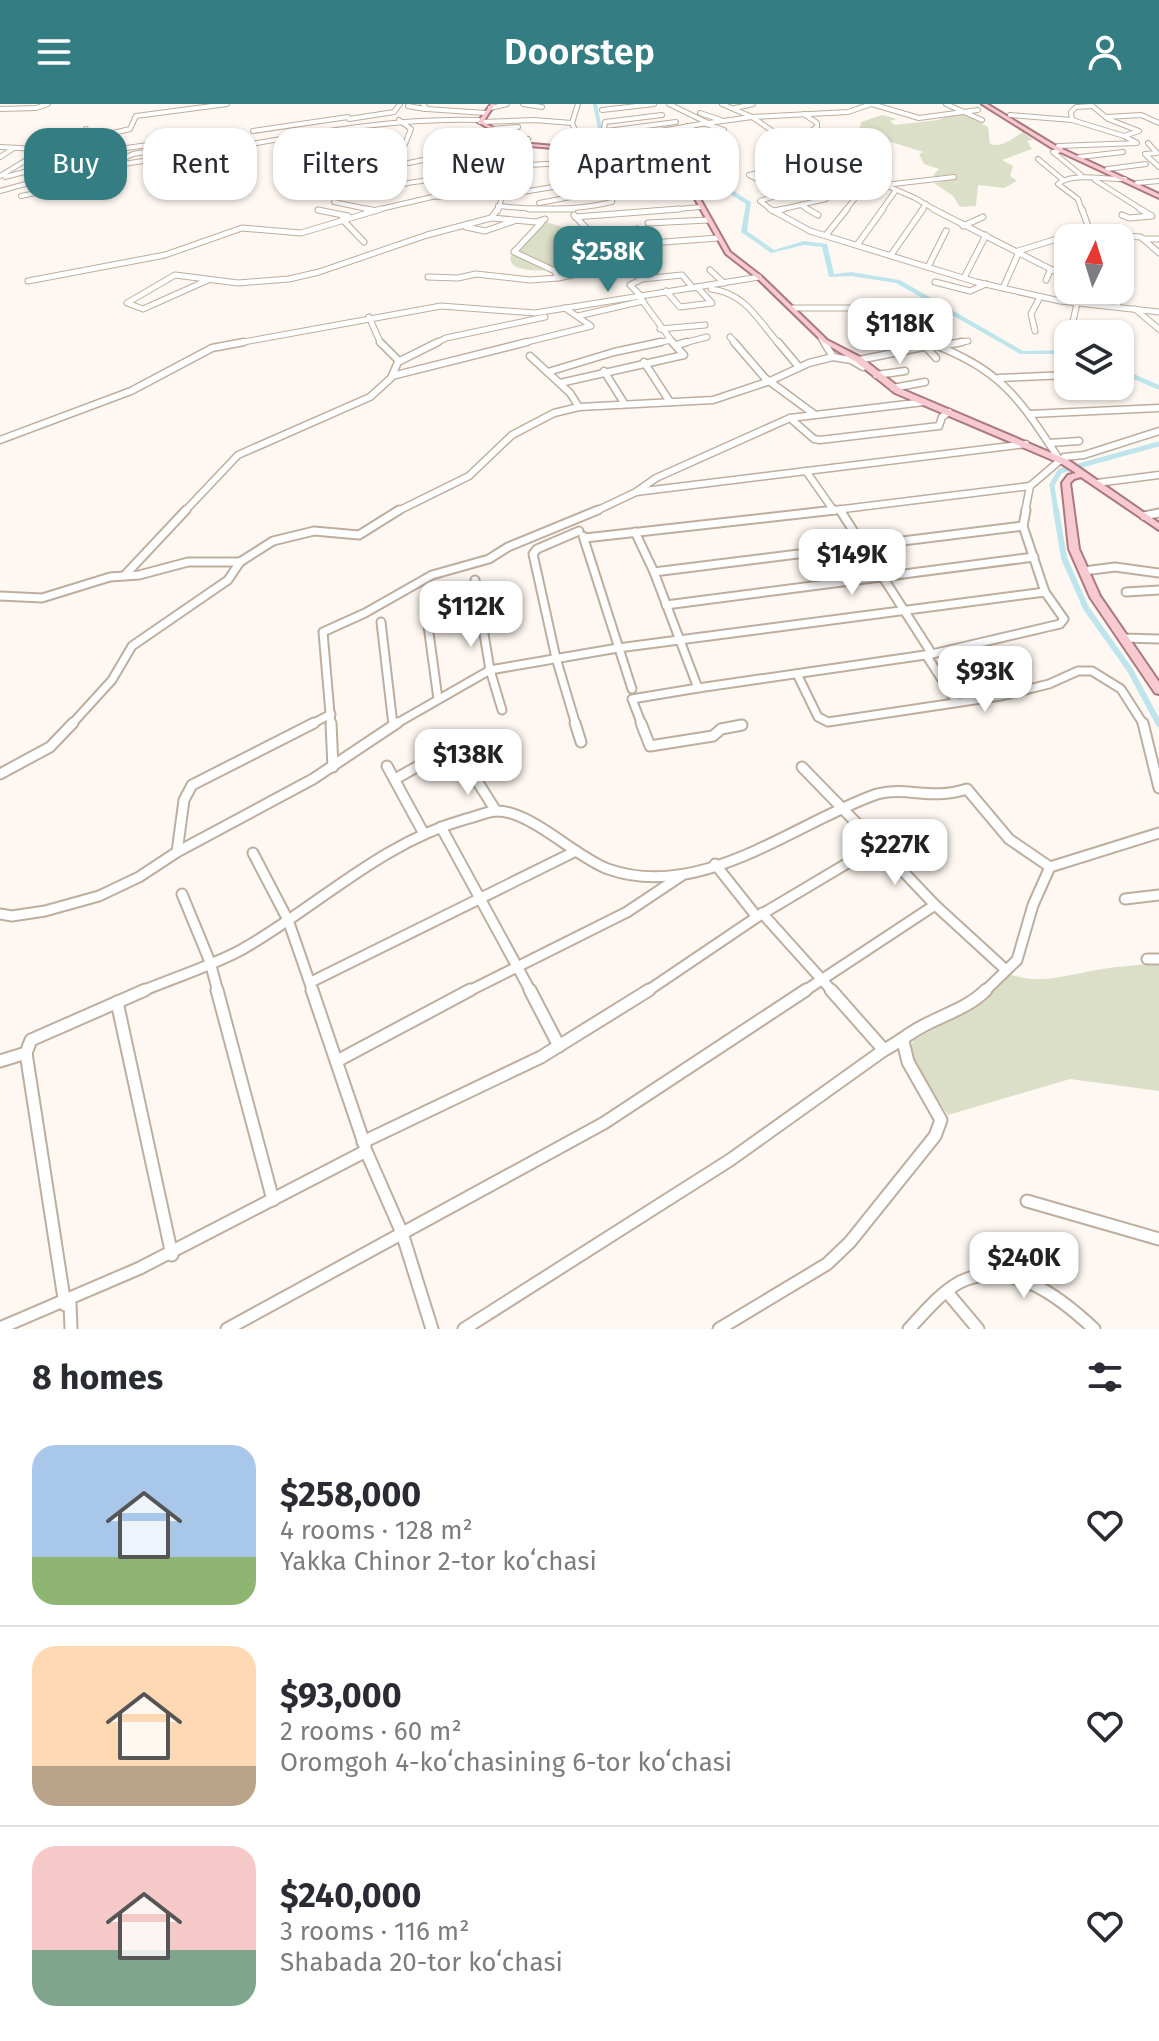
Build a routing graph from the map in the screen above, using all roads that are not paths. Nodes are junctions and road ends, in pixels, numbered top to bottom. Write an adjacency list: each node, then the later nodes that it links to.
1 (48, 104): 24 (street)
2 (227, 104): 63 (street)
3 (400, 104): 36 (street)
4 (452, 104): 25 (street)
5 (507, 104): 22 (street)
6 (523, 104): 21 (street)
7 (578, 104): 46 (street)
8 (640, 104): 9 (street); 16 (street)
9 (654, 104)
10 (669, 104): 28 (street)
11 (722, 104): 23 (street)
12 (753, 104): 23 (street)
13 (872, 104): 32 (street); 35 (street)
14 (960, 104): 17 (street)
15 (986, 104): 34 (main road); 74 (main road)
16 (628, 105): 26 (street)
17 (949, 105): 29 (street)
18 (1091, 105): 38 (street); 43 (street)
19 (408, 106): 20 (street)
20 (424, 106): 25 (street)
21 (542, 107)
22 (489, 108): 25 (street); 44 (main road)
23 (734, 108): 37 (street)
24 (0, 109)
25 (446, 110)
26 (602, 110)
27 (978, 110): 29 (street)
28 (686, 112): 33 (street); 47 (street)
29 (968, 112): 35 (street); 42 (street)
30 (700, 113): 41 (street)
31 (542, 114): 40 (street)
32 (804, 114): 37 (street); 62 (street)
33 (662, 115): 45 (street); 56 (street)
34 (1010, 115): 43 (street); 74 (main road)
35 (949, 116): 48 (street)
36 (348, 117): 50 (street); 64 (street)
37 (752, 117): 41 (street); 61 (street)
38 (1106, 118): 49 (street); 65 (street)
39 (398, 120): 44 (street); 50 (street); 66 (street)
40 (534, 120): 44 (street); 46 (street)
41 (721, 120): 47 (street)
42 (982, 120)
43 (1072, 120): 65 (street)
44 (480, 121): 53 (main road)
45 (676, 122): 51 (street); 57 (street)
46 (572, 123): 55 (street)
47 (706, 123): 51 (street); 60 (street)
48 (912, 123)
49 (1159, 123)
50 (356, 125): 67 (street)
51 (685, 126): 58 (street); 59 (street)
52 (518, 127): 54 (street)
53 (490, 128)
54 (504, 128)
55 (574, 128)
56 (606, 128)
57 (630, 128)
58 (674, 128)
59 (689, 128)
60 (719, 128)
61 (768, 128)
62 (815, 128)
63 (127, 130)
64 (257, 130)
65 (1124, 136): 68 (street)
66 (407, 139)
67 (257, 143)
68 (1137, 143): 69 (street); 74 (street)
69 (1148, 143): 70 (street); 83 (street)
70 (1159, 143)
71 (0, 147): 72 (street)
72 (15, 148): 73 (street); 76 (street)
73 (24, 148)
74 (1060, 148): 77 (main road); 86 (street); 90 (main road)
75 (1123, 152): 77 (street)
76 (0, 157)
77 (1079, 157): 84 (main road)
78 (423, 159): 81 (street)
79 (1038, 159): 89 (street)
80 (24, 162): 87 (street)
81 (409, 163)
82 (1146, 164): 84 (street)
83 (1159, 167)
84 (1107, 169): 95 (main road)
85 (24, 174): 87 (street)
86 (1081, 175): 89 (street); 91 (street)
87 (0, 177)
88 (954, 177): 94 (street)
89 (1062, 179): 148 (street)
90 (1125, 179): 91 (street); 99 (main road)
91 (1094, 180): 125 (street)
92 (1159, 181): 95 (street)
93 (24, 183): 98 (street)
94 (892, 183)
95 (1137, 183): 99 (main road)
96 (892, 188): 97 (street)
97 (896, 190): 113 (street); 147 (street)
98 (0, 191)
99 (1159, 194)
100 (24, 195): 101 (street)
101 (21, 196)
102 (423, 199): 118 (street)
103 (533, 199): 112 (street)
104 (500, 200): 115 (street)
105 (557, 200): 112 (street)
106 (612, 200): 119 (street)
107 (697, 200): 116 (main road)
108 (760, 200): 120 (street)
109 (822, 200): 114 (street)
110 (854, 200): 139 (street)
111 (334, 202): 118 (street)
112 (539, 203): 121 (street)
113 (926, 204): 136 (street); 150 (street)
114 (800, 205): 120 (street); 122 (street)
115 (498, 206): 121 (street); 129 (street)
116 (701, 207): 126 (street); 132 (main road)
117 (318, 210): 124 (street)
118 (374, 210): 124 (street)
119 (573, 210): 121 (street); 126 (street)
120 (774, 211): 139 (street)
121 (550, 212): 133 (street)
122 (818, 215)
123 (1122, 215): 125 (street)
124 (349, 216): 130 (street)
125 (1152, 216): 128 (street)
126 (575, 217): 152 (street)
127 (983, 217): 136 (street)
128 (1159, 217)
129 (491, 218): 131 (street); 135 (street)
130 (342, 219): 145 (street); 163 (street)
131 (514, 220): 133 (street); 135 (street)
132 (708, 220): 134 (street); 141 (main road)
133 (542, 222): 158 (street)
134 (648, 223)
135 (463, 226): 161 (street)
136 (963, 226): 140 (street)
137 (637, 229): 146 (street)
138 (946, 231): 153 (street)
139 (826, 235): 147 (street)
140 (986, 235): 148 (street); 160 (street)
141 (718, 238): 146 (street); 157 (main road)
142 (1134, 238): 143 (street)
143 (1143, 239): 144 (street); 149 (street)
144 (1159, 239)
145 (364, 242)
146 (651, 243): 151 (street)
147 (857, 245): 150 (street)
148 (1018, 252): 155 (street); 168 (street)
149 (1159, 253)
150 (891, 255): 153 (street)
151 (636, 256): 158 (street); 159 (street)
152 (595, 265)
153 (928, 267): 160 (street)
154 (710, 270): 165 (street)
155 (1053, 270): 162 (street)
156 (428, 277): 158 (street)
157 (759, 277): 165 (street); 177 (main road)
158 (558, 278)
159 (650, 278): 167 (street); 170 (street)
160 (964, 278): 166 (street)
161 (208, 280): 161 (street)
162 (1046, 280)
163 (28, 281)
164 (935, 282): 166 (street)
165 (724, 283): 167 (street)
166 (986, 284): 168 (street)
167 (696, 288): 169 (street); 169 (street); 199 (street)
168 (1003, 288): 171 (street)
169 (666, 291): 170 (street)
170 (639, 295): 173 (street); 179 (street)
171 (1040, 297): 172 (street); 186 (street)
172 (1054, 299)
173 (643, 301): 181 (street); 184 (street)
174 (1089, 304): 176 (street)
175 (1120, 304): 176 (street)
176 (1126, 307): 178 (street)
177 (793, 308): 189 (main road); 192 (street)
178 (1135, 308): 180 (street); 185 (street)
179 (566, 309): 181 (street); 182 (street); 197 (street)
180 (1159, 312)
181 (578, 316): 204 (street)
182 (369, 317): 197 (street); 221 (street)
183 (705, 325): 184 (street)
184 (660, 329): 191 (street)
185 (1159, 329)
186 (1035, 331)
187 (707, 337): 191 (street)
188 (730, 337): 207 (street)
189 (821, 338): 194 (street); 196 (main road)
190 (968, 341): 192 (street)
191 (674, 342): 198 (street); 202 (street)
192 (933, 346): 195 (street); 196 (street); 206 (street)
193 (530, 356): 202 (street)
194 (833, 357): 199 (street); 203 (street)
195 (936, 358)
196 (859, 360): 203 (main road)
197 (399, 361): 204 (street)
198 (644, 362): 200 (street); 211 (street)
199 (799, 367): 207 (street)
200 (604, 371): 209 (street); 213 (street)
201 (905, 371): 203 (street)
202 (548, 372): 209 (street)
203 (875, 374): 210 (main road)
204 (392, 376): 248 (street)
205 (1054, 376): 206 (street)
206 (999, 378): 217 (street)
207 (770, 381): 211 (street); 218 (street)
208 (925, 382): 210 (street)
209 (560, 383): 214 (street)
210 (893, 388): 212 (main road)
211 (670, 402): 213 (street)
212 (924, 402): 216 (main road); 218 (street)
213 (624, 403): 214 (street)
214 (579, 407): 244 (street)
215 (1159, 408): 217 (street)
216 (949, 412): 219 (street); 224 (main road)
217 (1030, 414): 223 (street)
218 (814, 415): 219 (street)
219 (790, 418): 232 (street)
220 (1159, 431): 225 (street)
221 (0, 440)
222 (1079, 441): 223 (street)
223 (1049, 443): 225 (street)
224 (1026, 444): 225 (main road); 226 (street)
225 (1062, 460): 227 (main road); 230 (street)
226 (806, 471): 232 (street); 234 (street)
227 (1081, 472): 229 (main road); 245 (main road)
228 (1159, 475): 229 (street)
229 (1097, 483): 236 (main road)
230 (1030, 486): 231 (street); 233 (street)
231 (1013, 488): 233 (street); 234 (street)
232 (636, 492): 237 (street)
233 (1027, 496): 238 (street)
234 (837, 510): 240 (street); 242 (street)
235 (1159, 513): 236 (street)
236 (1144, 516): 239 (main road)
237 (576, 521): 241 (street); 273 (street)
238 (1023, 526): 242 (street); 243 (street)
239 (1159, 527)
240 (635, 532): 241 (street); 246 (street)
241 (582, 534): 262 (street); 264 (street)
242 (865, 546): 246 (street); 249 (street)
243 (1034, 557): 249 (street); 252 (street)
244 (240, 562): 248 (street); 282 (street)
245 (1084, 571): 247 (street); 259 (main road)
246 (654, 572): 255 (street)
247 (1159, 573)
248 (125, 575): 254 (street)
249 (885, 577): 255 (street); 257 (street)
250 (475, 580): 265 (street)
251 (1159, 590): 253 (street)
252 (1045, 592): 257 (street); 263 (street)
253 (1126, 592)
254 (0, 596)
255 (666, 605): 261 (street)
256 (426, 611): 270 (street)
257 (905, 611): 261 (street); 263 (street)
258 (381, 622): 274 (street)
259 (1123, 638): 260 (street); 269 (main road)
260 (1159, 639)
261 (680, 640): 262 (street); 267 (street)
262 (618, 648): 264 (street); 268 (street)
263 (929, 655): 266 (street); 271 (street)
264 (556, 658): 265 (street); 276 (street)
265 (490, 670): 270 (street); 272 (street)
266 (797, 674): 267 (street); 271 (street)
267 (698, 688): 275 (street)
268 (632, 689)
269 (1159, 690)
270 (438, 699): 274 (street)
271 (956, 701): 284 (street)
272 (502, 710)
273 (331, 714): 280 (street); 292 (street)
274 (393, 725): 280 (street)
275 (742, 725)
276 (581, 742)
277 (458, 744): 283 (street)
278 (467, 765): 285 (street)
279 (387, 766): 283 (street)
280 (333, 767): 292 (street)
281 (802, 767): 286 (street)
282 (0, 774)
283 (395, 779): 288 (street)
284 (1159, 788)
285 (496, 811): 287 (street); 291 (street)
286 (842, 811): 290 (street); 294 (street); 295 (street)
287 (441, 827): 288 (street); 299 (street)
288 (424, 834): 304 (street)
289 (1157, 837): 295 (street)
290 (878, 845): 301 (street); 303 (street)
291 (576, 851): 296 (street); 299 (street)
292 (177, 852): 302 (street)
293 (253, 853): 304 (street)
294 (715, 864): 296 (street); 303 (street)
295 (1050, 867): 307 (street)
296 (686, 872): 306 (street)
297 (182, 894): 305 (street)
298 (1159, 895): 300 (street)
299 (482, 898): 306 (street); 309 (street)
300 (1125, 899)
301 (935, 905): 307 (street); 308 (street)
302 (0, 914)
303 (760, 915): 308 (street); 312 (street)
304 (288, 920): 305 (street); 309 (street)
305 (210, 962): 310 (street); 318 (street)
306 (516, 966): 312 (street); 316 (street)
307 (1006, 970): 311 (street)
308 (823, 978): 313 (street); 320 (street)
309 (311, 982): 316 (street)
310 (117, 1002): 314 (street); 322 (street)
311 (903, 1041): 313 (street); 330 (street)
312 (559, 1046): 317 (street)
313 (884, 1050): 329 (street)
314 (26, 1053): 315 (street); 324 (street)
315 (0, 1061)
316 (337, 1061): 317 (street)
317 (365, 1146): 318 (street); 320 (street)
318 (273, 1200): 322 (street)
319 (1027, 1201): 321 (street)
320 (402, 1233): 327 (street); 328 (street)
321 (1159, 1239)
322 (172, 1255): 324 (street)
323 (947, 1292): 331 (street); 332 (street); 333 (street)
324 (67, 1304): 325 (street); 326 (street)
325 (0, 1328)
326 (71, 1329)
327 (227, 1329)
328 (432, 1329)
329 (464, 1329)
330 (719, 1329)
331 (909, 1329)
332 (978, 1329)
333 (1094, 1329)

